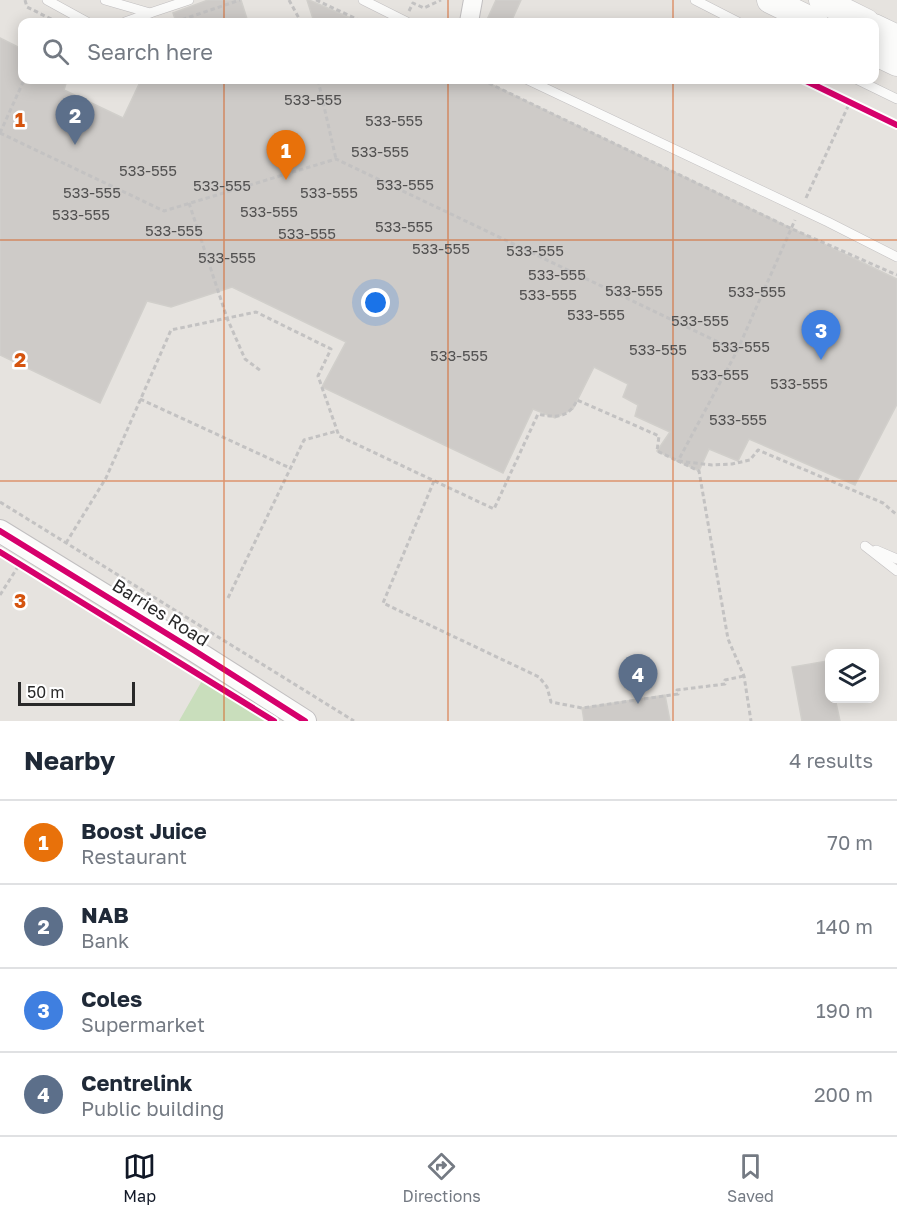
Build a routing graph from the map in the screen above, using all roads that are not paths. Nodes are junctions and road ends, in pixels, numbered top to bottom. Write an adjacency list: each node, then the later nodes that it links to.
1 (47, 0): 10 (lane)
2 (105, 0): 9 (lane)
3 (189, 0): 9 (lane)
4 (363, 0): 12 (lane)
5 (472, 0): 13 (street)
6 (695, 0): 14 (lane)
7 (770, 0): 15 (main road)
8 (822, 0): 16 (lane); 17 (main road)
9 (150, 13): 11 (lane)
10 (80, 18)
11 (136, 18)
12 (398, 18)
13 (470, 18)
14 (730, 18)
15 (807, 18)
16 (851, 18)
17 (858, 18)
18 (879, 29): 20 (main road)
19 (879, 36): 21 (lane)
20 (897, 38)
21 (897, 47)
22 (879, 54): 23 (main road)
23 (897, 63)
24 (536, 84): 27 (lane)
25 (866, 84): 26 (lane)
26 (897, 99)
27 (897, 257)
28 (0, 531): 31 (street, Barries Road)
29 (897, 559): 30 (lane)
30 (897, 571)
31 (305, 721)

